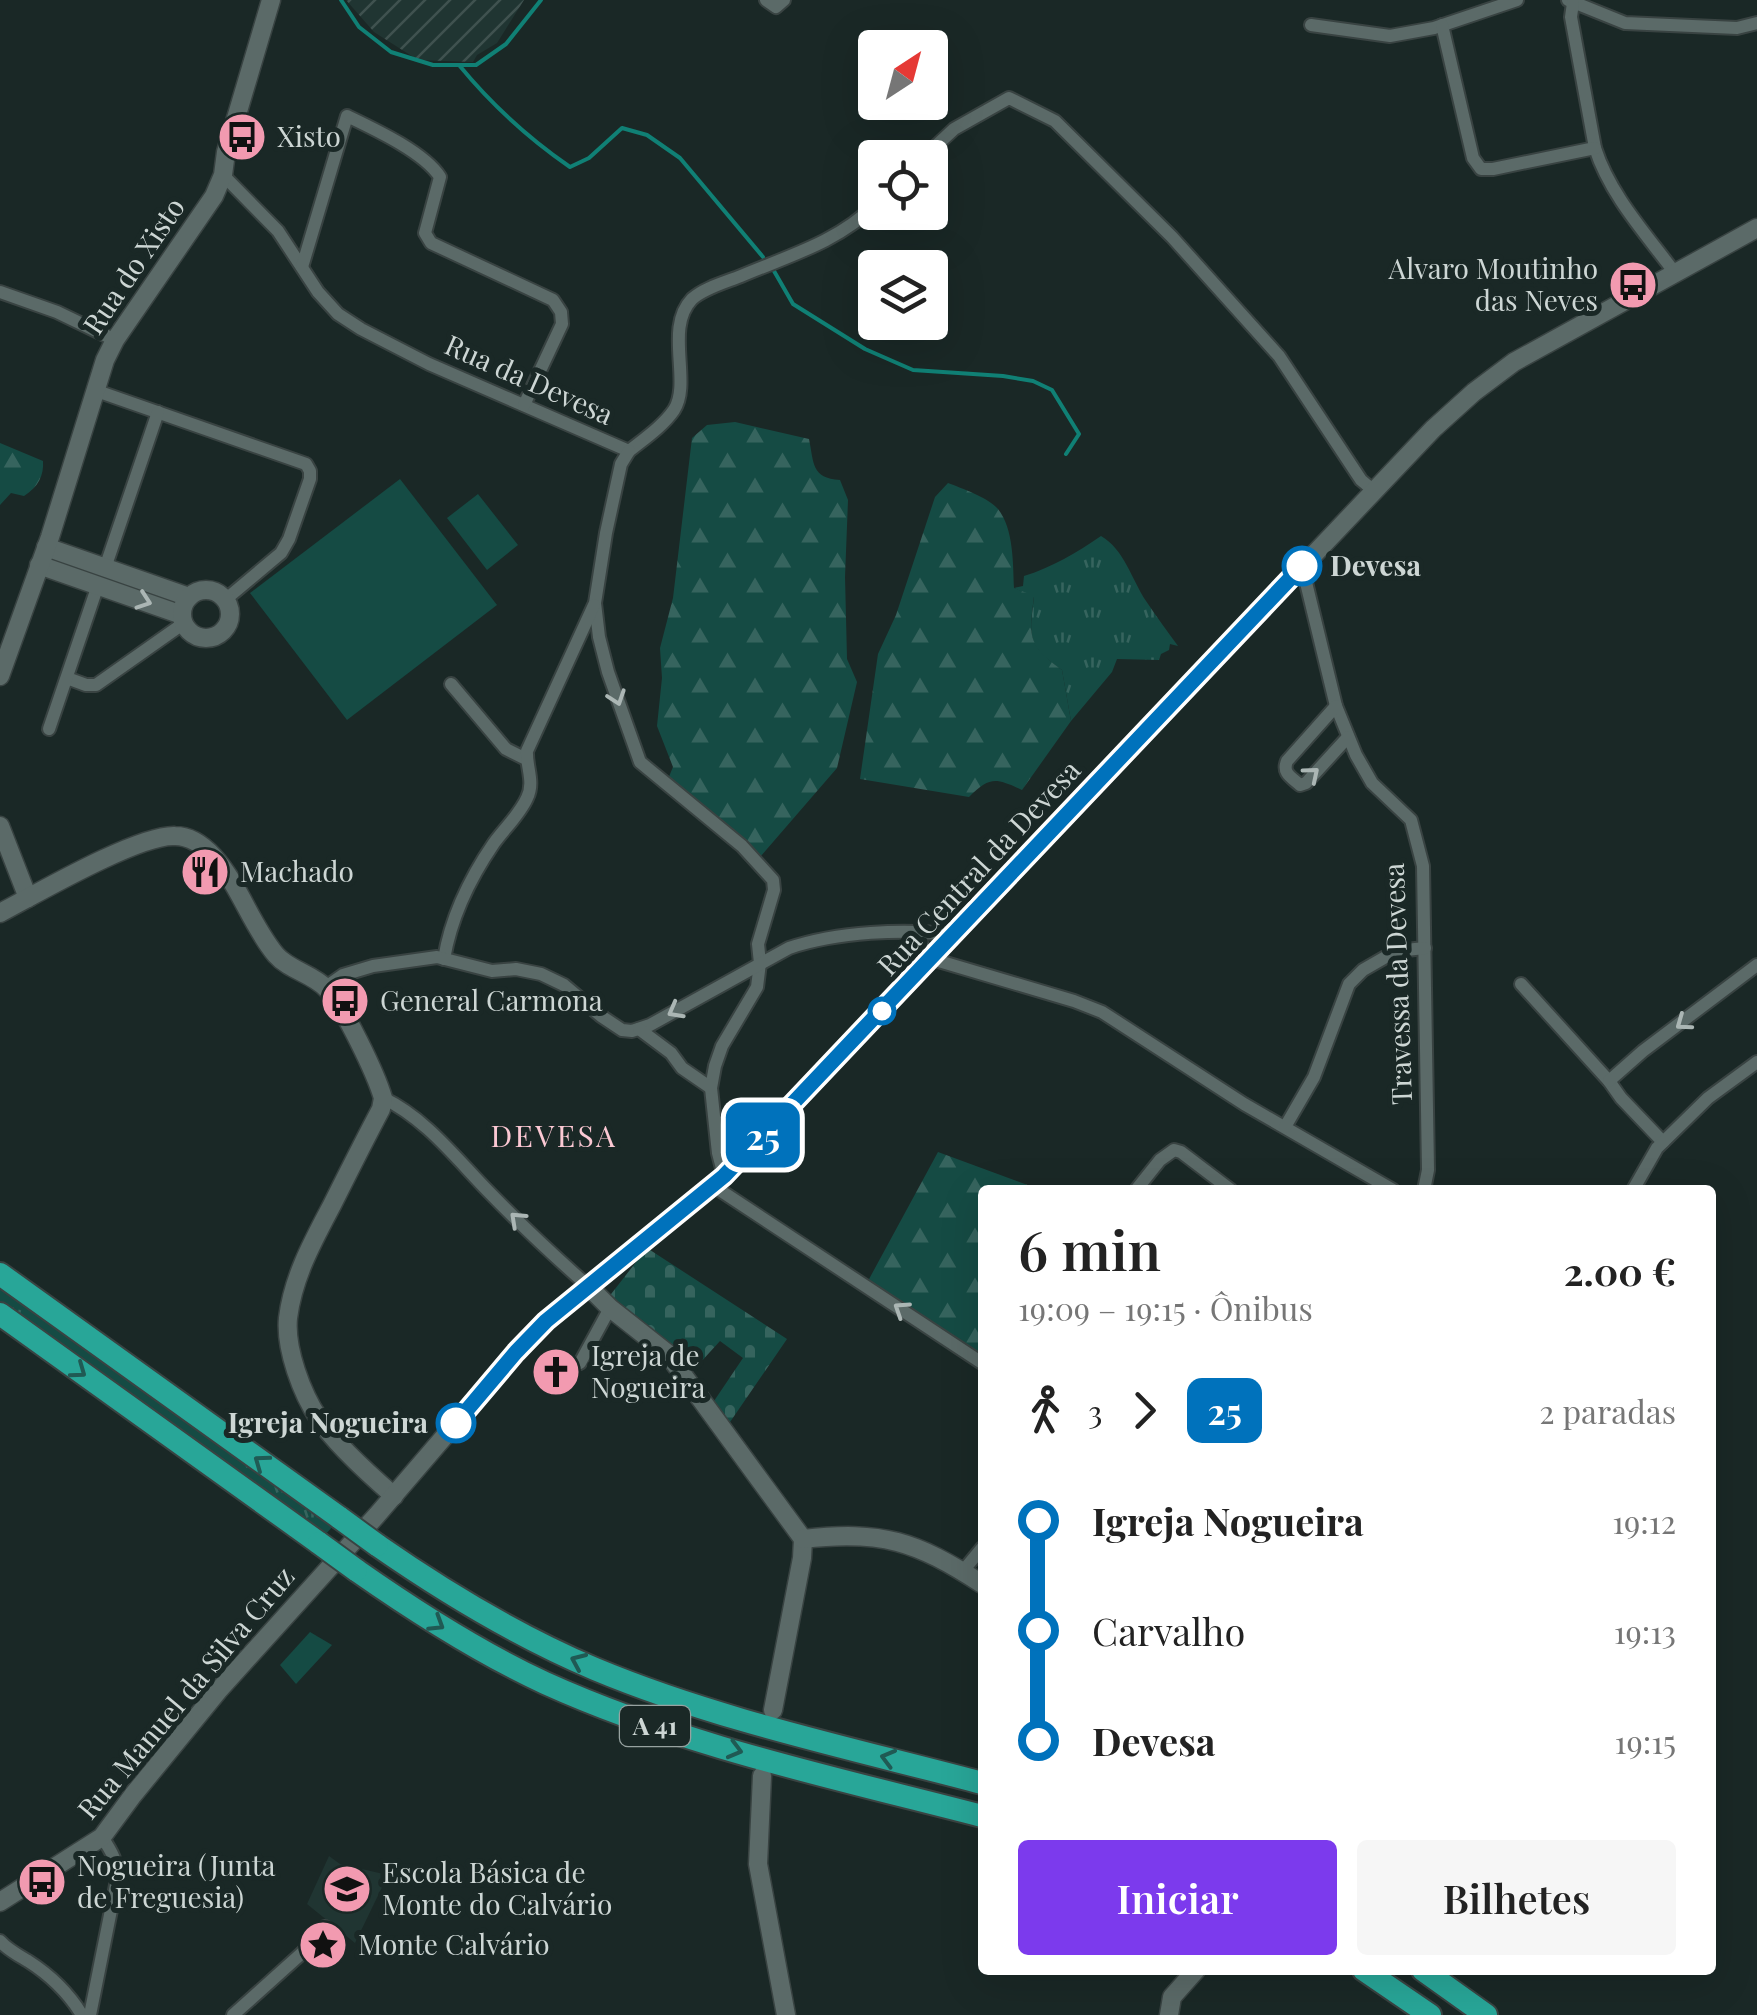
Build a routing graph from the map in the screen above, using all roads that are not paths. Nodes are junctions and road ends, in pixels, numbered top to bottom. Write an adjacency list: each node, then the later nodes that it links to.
1 (271, 0): 11 (street, Rua do Xisto)
2 (766, 0): 3 (street)
3 (784, 0)
4 (1517, 0): 8 (street)
5 (1571, 2): 6 (street); 10 (street)
6 (1757, 22)
7 (1311, 25): 8 (street)
8 (1442, 25): 10 (street)
9 (942, 140): 22 (street)
10 (1596, 148): 15 (street)
11 (223, 175): 14 (street, Rua da Devesa); 17 (street, Rua do Xisto)
12 (858, 221): 21 (street, Rua da Devesa)
13 (1757, 228): 15 (street, Rua Central da Devesa)
14 (302, 267): 19 (street, Rua da Devesa); 19 (street)
15 (1675, 273): 22 (street, Rua Central da Devesa)
16 (0, 292): 17 (street)
17 (115, 340): 18 (street, Rua do Xisto)
18 (94, 390): 20 (street); 23 (street, Rua do Xisto)
19 (524, 404): 21 (street, Rua da Devesa)
20 (158, 412): 25 (street); 26 (street)
21 (628, 451): 27 (street)
22 (1374, 491): 24 (street, Rua Central da Devesa)
23 (43, 556): 25 (street); 29 (street, Rua do Xisto)
24 (1302, 566): 32 (street, Travessa da Devesa); 40 (street, Rua Central da Devesa)
25 (101, 576): 28 (street); 30 (street)
26 (225, 600): 28 (street); 28 (street)
27 (594, 603): 35 (street); 44 (street, one-way to 44)
28 (185, 612): 30 (street)
29 (0, 676)
30 (67, 678): 33 (street)
31 (451, 684): 35 (street)
32 (1336, 706): 34 (street, Travessa da Devesa); 34 (street, one-way to 34)
33 (50, 729)
34 (1348, 737): 41 (street, Travessa da Devesa)
35 (526, 759): 42 (street)
36 (0, 826): 37 (street)
37 (28, 898): 38 (street); 47 (street)
38 (0, 913)
39 (902, 931): 40 (street); 43 (street); 44 (street)
40 (954, 935): 43 (street, Rua Central da Devesa)
41 (1425, 948): 53 (street); 59 (street, Travessa da Devesa)
42 (444, 959): 47 (street); 48 (street)
43 (932, 959): 53 (street); 55 (street, Rua Central da Devesa)
44 (760, 963): 48 (street, one-way to 48); 51 (street)
45 (1757, 964): 50 (street, one-way to 50)
46 (1521, 984): 50 (street)
47 (326, 987): 52 (street)
48 (638, 1029): 51 (street)
49 (1757, 1062): 54 (street)
50 (1608, 1081): 54 (street)
51 (711, 1088): 55 (street)
52 (382, 1098): 62 (street, one-way to 52); 67 (street)
53 (1285, 1127): 58 (street)
54 (1663, 1142): 60 (street)
55 (718, 1180): 62 (street, Rua Central da Devesa); 65 (street, one-way to 55)
56 (1140, 1185): 57 (street)
57 (1224, 1185)
58 (1384, 1185)
59 (1425, 1185)
60 (1636, 1185)
61 (0, 1274): 74 (highway, A 41, one-way to 61, bridge)
62 (588, 1286): 63 (street); 67 (street, Rua Central da Devesa)
63 (610, 1308): 66 (street); 68 (street)
64 (0, 1314): 75 (highway, A 41, one-way to 75, bridge)
65 (978, 1360)
66 (580, 1362)
67 (394, 1496): 76 (street, Rua Manuel da Silva Cruz)
68 (803, 1539): 70 (street); 72 (street)
69 (978, 1553): 70 (street)
70 (963, 1571): 71 (street)
71 (978, 1581)
72 (773, 1710)
73 (762, 1776): 86 (street)
74 (978, 1782)
75 (978, 1815)
76 (102, 1837): 77 (street, Rua Manuel da Silva Cruz); 84 (street)
77 (0, 1902)
78 (325, 1926): 85 (street)
79 (2, 1945): 83 (street)
80 (1192, 1975): 87 (street)
81 (1371, 1975): 88 (highway)
82 (1429, 1975): 89 (highway)
83 (82, 2015)
84 (90, 2015)
85 (233, 2015)
86 (786, 2015)
87 (1168, 2015)
88 (1430, 2015)
89 (1486, 2015)

